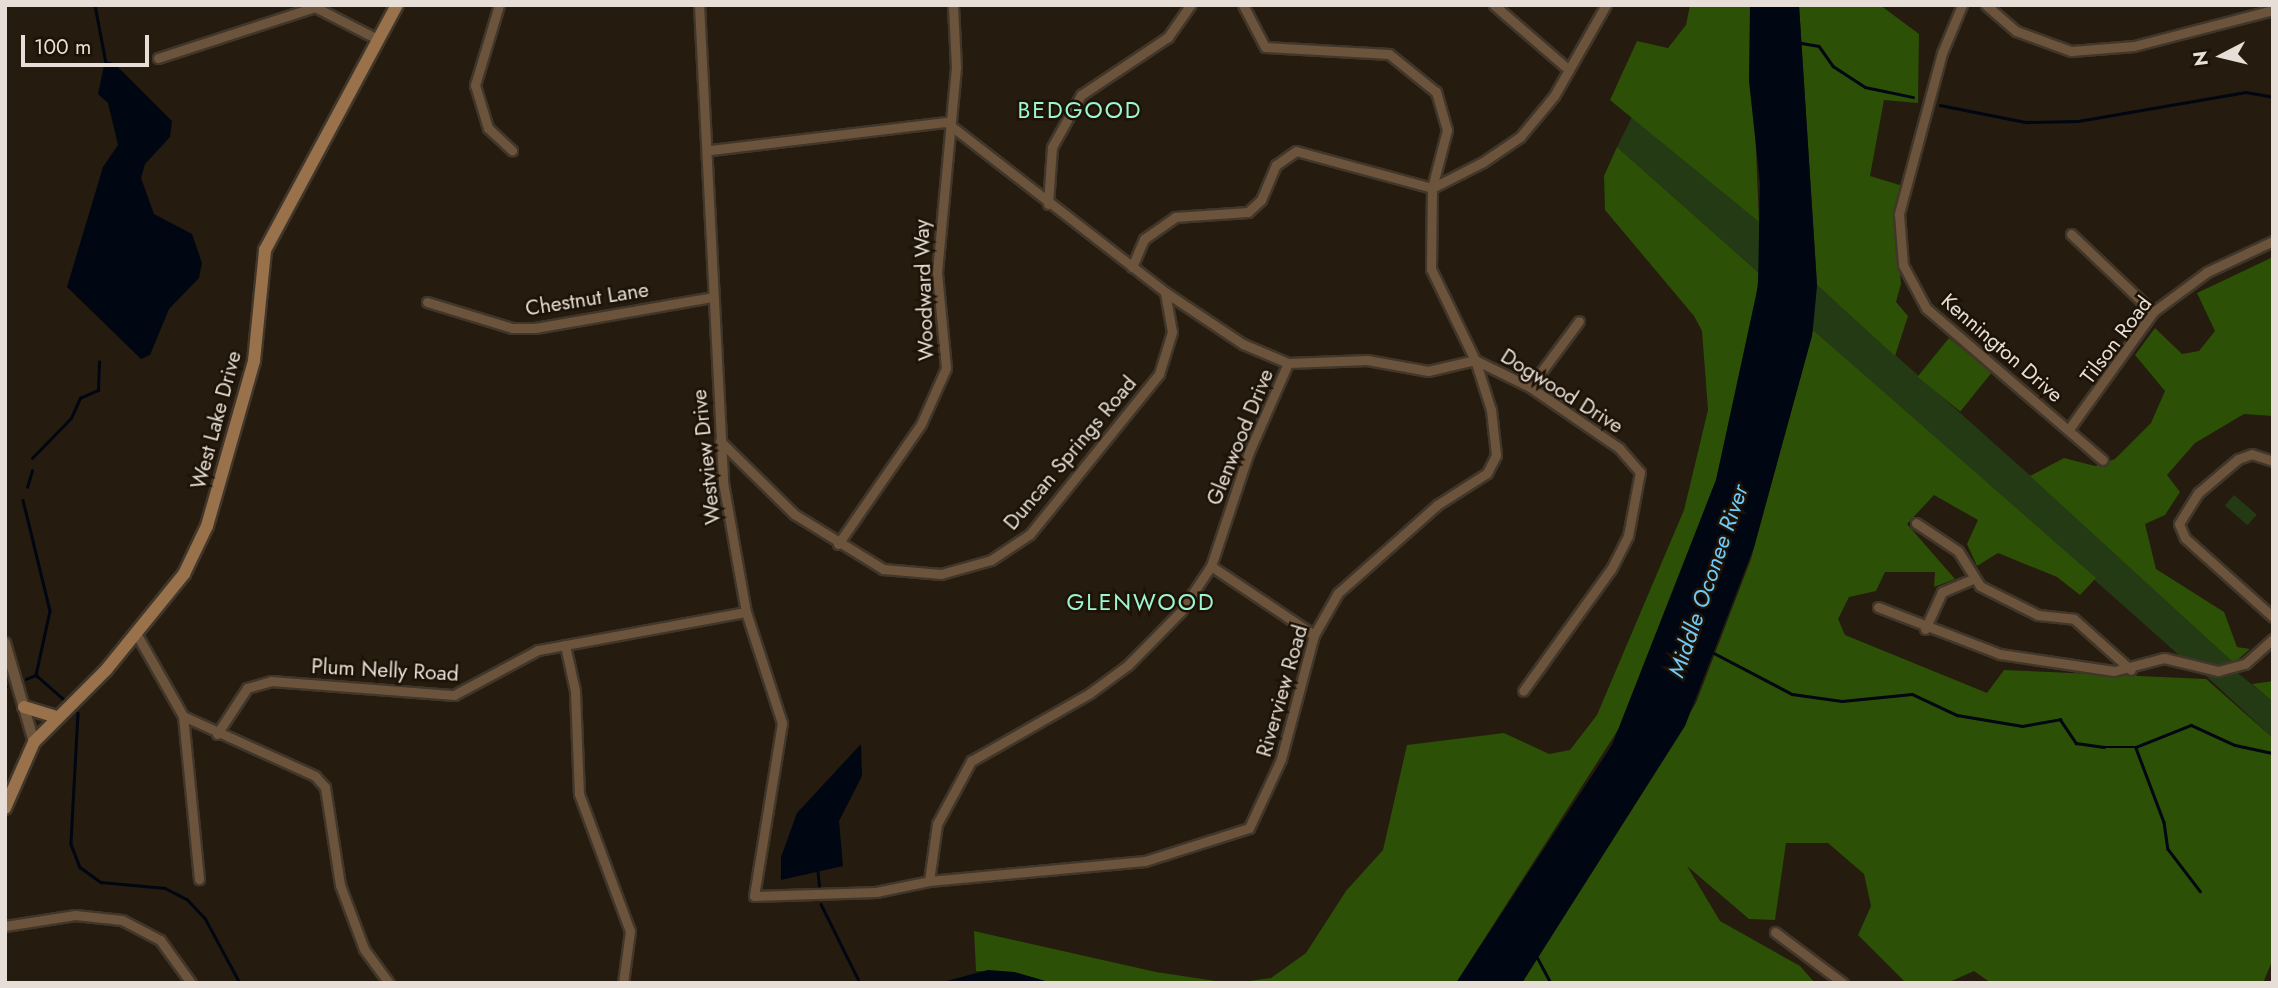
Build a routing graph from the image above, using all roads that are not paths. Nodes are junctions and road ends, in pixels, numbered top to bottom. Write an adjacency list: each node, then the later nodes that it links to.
1 (397, 5): 12 (main road, West Lake Drive)
2 (499, 5): 16 (street)
3 (699, 5): 17 (street, Westview Drive)
4 (953, 5): 15 (street, Woodward Way)
5 (1190, 5): 19 (street)
6 (1243, 5): 18 (street, Riverview Road)
7 (1494, 5): 14 (street)
8 (1606, 5): 14 (street)
9 (1962, 5): 31 (street, Kennington Drive)
10 (1986, 5): 11 (street)
11 (2273, 10)
12 (377, 39): 13 (street); 43 (main road, West Lake Drive)
13 (158, 58)
14 (1568, 69): 18 (street)
15 (946, 122): 17 (street); 19 (street, Glenwood Drive); 36 (street, Woodward Way)
16 (512, 150)
17 (711, 150): 24 (street, Westview Drive)
18 (1432, 188): 22 (street); 28 (street, Riverview Road)
19 (1048, 204): 22 (street, Glenwood Drive)
20 (2071, 234): 26 (street)
21 (2273, 241): 26 (street, Tilson Road)
22 (1132, 267): 23 (street, Glenwood Drive)
23 (1165, 292): 29 (street, Glenwood Drive); 36 (street, Duncan Springs Road)
24 (713, 297): 25 (street, Chestnut Lane); 32 (street, Westview Drive)
25 (427, 302)
26 (2153, 313): 31 (street, Tilson Road)
27 (1579, 321): 30 (street)
28 (1475, 360): 29 (street, Dogwood Drive); 30 (street, Dogwood Drive); 44 (street, Riverview Road)
29 (1288, 363): 37 (street, Glenwood Drive)
30 (1530, 387): 49 (street, Dogwood Drive)
31 (2069, 429): 33 (street, Kennington Drive)
32 (720, 441): 36 (street, Duncan Springs Road); 40 (street, Westview Drive)
33 (2103, 460)
34 (2273, 461): 41 (street)
35 (1916, 523): 38 (street)
36 (838, 544)
37 (1210, 566): 44 (street); 57 (street, Glenwood Drive)
38 (1972, 579): 42 (street); 48 (street)
39 (1878, 607): 42 (street)
40 (746, 612): 47 (street, Plum Nelly Road); 58 (street, Westview Drive)
41 (2273, 617)
42 (1925, 629): 48 (street)
43 (137, 635): 51 (street); 52 (main road, West Lake Drive)
44 (1314, 635): 57 (street, Riverview Road)
45 (2273, 639): 48 (street)
46 (5, 643): 50 (street)
47 (565, 645): 53 (street, Plum Nelly Road); 63 (street)
48 (2131, 670)
49 (1523, 691)
50 (24, 707): 52 (main road); 54 (street)
51 (183, 716): 53 (street); 56 (street)
52 (57, 717): 54 (main road, West Lake Drive)
53 (217, 734): 62 (street)
54 (34, 742): 55 (main road, West Lake Drive)
55 (5, 808)
56 (199, 880)
57 (929, 881): 58 (street, Riverview Road)
58 (754, 896)
59 (5, 926): 61 (street)
60 (1775, 932): 64 (street)
61 (191, 983)
62 (389, 983)
63 (623, 983)
64 (1843, 983)

